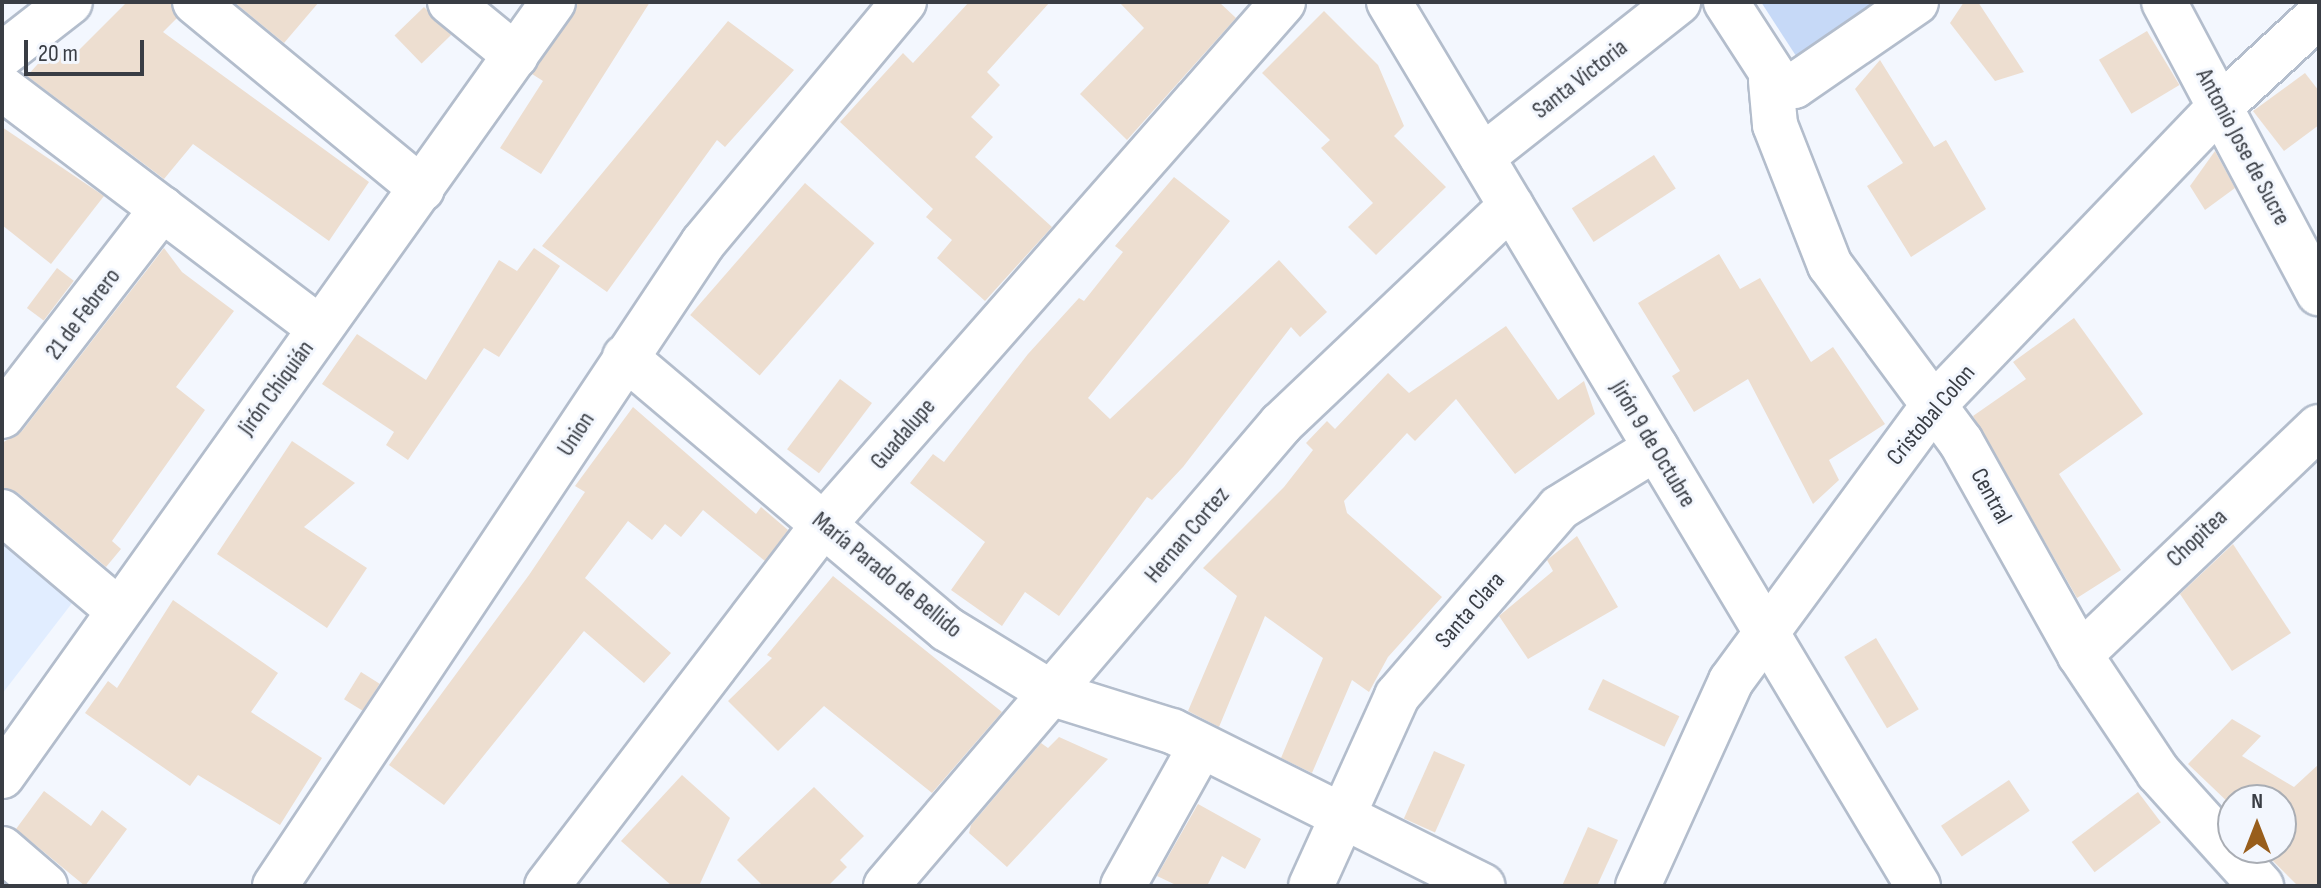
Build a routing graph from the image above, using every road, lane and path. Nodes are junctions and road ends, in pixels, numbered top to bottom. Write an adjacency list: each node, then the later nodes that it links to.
1 (70, 2): 13 (street)
2 (195, 2): 19 (street)
3 (450, 2): 14 (street)
4 (553, 2): 14 (street, Jirón Chiquián)
5 (904, 2): 24 (street, Union)
6 (1283, 2): 30 (street, Guadalupe)
7 (1389, 2): 18 (street, Jirón 9 de Octubre)
8 (1678, 2): 18 (street, Santa Victoria)
9 (1726, 2): 15 (street)
10 (1916, 2): 15 (street)
11 (2164, 2): 17 (street, Antonio Jose de Sucre)
12 (2319, 15): 17 (street, Cristobal Colon)
13 (2, 55)
14 (516, 56): 19 (street, Jirón Chiquián)
15 (1771, 81): 25 (street, Central)
16 (2, 88): 21 (street)
17 (2224, 103): 22 (street, Antonio Jose de Sucre); 25 (street, Cristobal Colon)
18 (1482, 157): 20 (street, Jirón 9 de Octubre)
19 (422, 189): 23 (street, Jirón Chiquián)
20 (1511, 206): 28 (street, Jirón 9 de Octubre); 34 (street, Hernan Cortez)
21 (162, 209): 23 (street); 26 (street, 21 de Febrero)
22 (2319, 293)
23 (319, 328): 31 (street, Jirón Chiquián)
24 (625, 357): 30 (street, María Parado de Bellido); 40 (street, Union)
25 (1932, 407): 32 (street, Cristobal Colon); 33 (street, Central)
26 (2, 416)
27 (2319, 427): 33 (street, Chopitea)
28 (1656, 448): 32 (street, Jirón 9 de Octubre); 37 (street, Santa Clara)
29 (2, 512): 31 (street)
30 (824, 524): 34 (street, María Parado de Bellido); 41 (street, Guadalupe)
31 (118, 610): 36 (street, Jirón Chiquián)
32 (1763, 628): 46 (street, Cristobal Colon); 47 (street, Jirón 9 de Octubre)
33 (2080, 655): 48 (street, Central)
34 (1053, 694): 35 (street, María Parado de Bellido); 42 (street, Hernan Cortez)
35 (1201, 746): 37 (street, María Parado de Bellido); 43 (street)
36 (2, 776)
37 (1341, 819): 44 (street, Santa Clara); 45 (street, María Parado de Bellido)
38 (2, 849): 39 (street)
39 (45, 886)
40 (275, 886)
41 (547, 886)
42 (886, 886)
43 (1123, 886)
44 (1311, 886)
45 (1483, 886)
46 (1638, 886)
47 (1918, 886)
48 (2261, 886)

